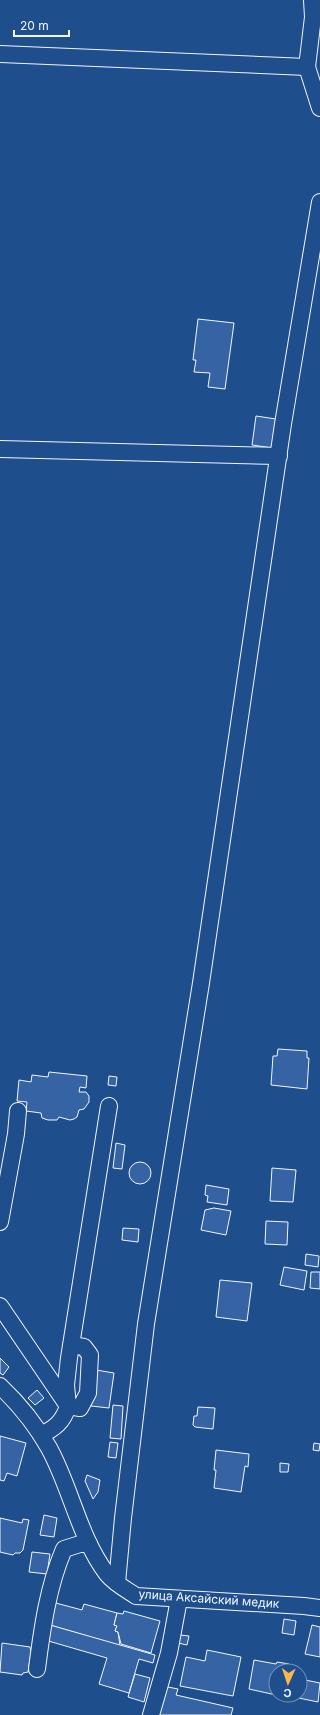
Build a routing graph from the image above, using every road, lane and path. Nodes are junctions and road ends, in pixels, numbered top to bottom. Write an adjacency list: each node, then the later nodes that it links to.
1 (312, 0): 3 (street)
2 (0, 54): 3 (street)
3 (308, 68): 4 (street)
4 (320, 108)
5 (320, 202): 7 (street)
6 (0, 449): 7 (street)
7 (279, 456): 17 (street)
8 (109, 1106): 12 (street)
9 (18, 1111): 10 (street)
10 (0, 1222)
11 (0, 1306): 14 (street)
12 (71, 1345): 14 (street); 14 (street)
13 (0, 1386): 15 (street, улица Аксайский медик)
14 (68, 1406): 15 (street)
15 (41, 1435): 16 (street, улица Аксайский медик)
16 (89, 1544): 17 (street, улица Аксайский медик); 20 (street)
17 (117, 1583): 18 (street, улица Аксайский медик)
18 (180, 1599): 19 (street, улица Аксайский медик); 21 (street)
19 (320, 1608)
20 (37, 1669)
21 (151, 1715)

